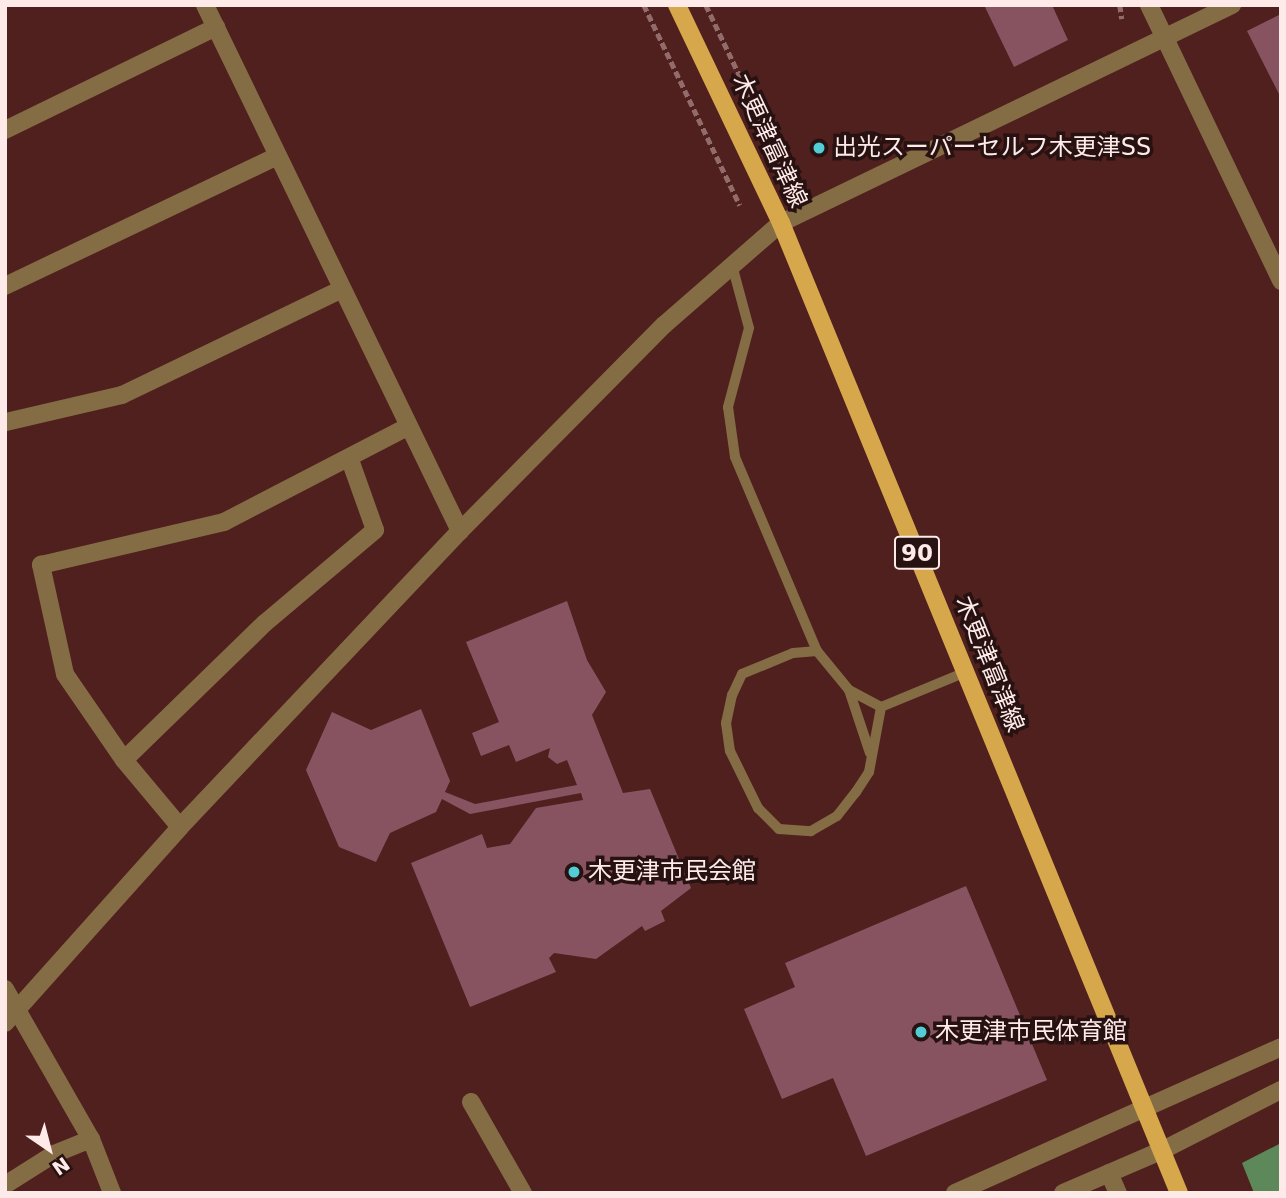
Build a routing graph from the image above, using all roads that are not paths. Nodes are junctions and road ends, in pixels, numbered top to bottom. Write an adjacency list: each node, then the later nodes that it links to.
1 (205, 5): 5 (street)
2 (677, 5): 9 (main road, 木更津富津線 / 90)
3 (1149, 5): 6 (street)
4 (1232, 5): 6 (street)
5 (216, 27): 7 (street); 8 (street)
6 (1165, 38): 9 (street); 11 (street)
7 (5, 130)
8 (278, 156): 12 (street); 13 (street)
9 (781, 223): 10 (street); 20 (main road, 木更津富津線 / 90)
10 (732, 265): 18 (street); 19 (lane)
11 (1281, 281)
12 (5, 286)
13 (342, 289): 14 (street); 15 (street)
14 (5, 422): 16 (street)
15 (409, 426): 17 (street); 18 (street)
16 (5, 429)
17 (349, 457): 24 (street); 24 (street)
18 (460, 531): 25 (street)
19 (817, 651): 21 (lane); 23 (lane)
20 (966, 672): 22 (lane); 31 (main road, 木更津富津線 / 90)
21 (849, 690): 22 (lane); 23 (lane)
22 (881, 707): 23 (lane)
23 (872, 757)
24 (124, 760): 25 (street)
25 (180, 827): 27 (street)
26 (5, 989): 27 (street)
27 (10, 1016): 32 (street)
28 (1281, 1047): 31 (street)
29 (1281, 1090): 33 (street)
30 (471, 1101): 37 (street)
31 (1145, 1107): 33 (main road, 木更津富津線 / 90); 38 (street)
32 (91, 1139): 35 (street); 36 (street)
33 (1163, 1150): 34 (street); 41 (main road, 木更津富津線 / 90)
34 (1109, 1173): 39 (street); 40 (street)
35 (5, 1185)
36 (112, 1193)
37 (523, 1193)
38 (955, 1193)
39 (1063, 1193)
40 (1118, 1193)
41 (1179, 1193)

